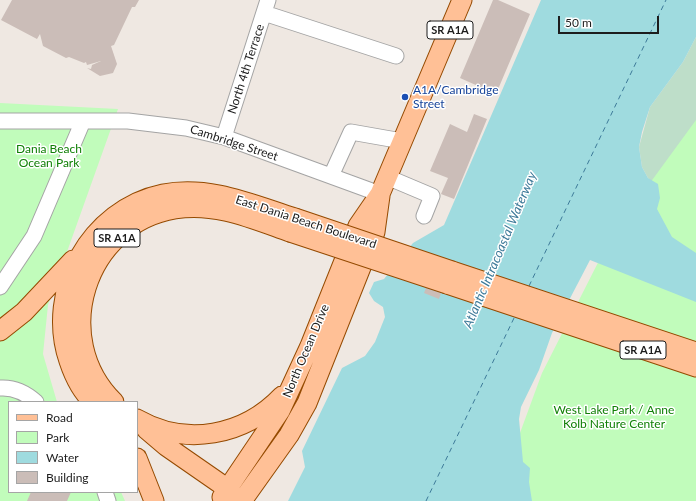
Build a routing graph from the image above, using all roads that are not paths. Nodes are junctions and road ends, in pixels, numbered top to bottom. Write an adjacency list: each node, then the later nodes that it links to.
1 (462, 0): 7 (main road, North Ocean Drive / SR A1A)
2 (266, 7): 3 (street); 6 (street, North 4th Terrace)
3 (396, 56)
4 (0, 121): 5 (street, Cambridge Street)
5 (83, 121): 6 (street, Cambridge Street); 14 (street)
6 (224, 137): 8 (street, Cambridge Street)
7 (402, 141): 8 (street); 9 (main road, North Ocean Drive / SR A1A)
8 (331, 176): 10 (street, Cambridge Street)
9 (387, 177): 10 (main road, North Ocean Drive / SR A1A); 11 (street)
10 (380, 194): 19 (main road, North Ocean Drive / SR A1A); 28 (main road, North Ocean Drive / SR A1A)
11 (424, 216)
12 (292, 225): 13 (main road, East Dania Beach Boulevard / SR A1A); 15 (main road, East Dania Beach Boulevard / SR A1A, bridge); 23 (main road, East Dania Beach Boulevard / SR A1A)
13 (86, 246): 16 (main road); 21 (main road, East Dania Beach Boulevard / SR A1A)
14 (0, 287)
15 (592, 325): 17 (main road, East Dania Beach Boulevard / SR A1A); 18 (main road, East Dania Beach Boulevard / SR A1A)
16 (0, 331)
17 (696, 352)
18 (696, 367)
19 (295, 378): 24 (main road, SR A1A); 28 (main road, North Ocean Drive)
20 (0, 388): 22 (street)
21 (90, 400)
22 (35, 401)
23 (113, 401)
24 (138, 420)
25 (138, 421): 28 (main road)
26 (138, 438): 28 (main road)
27 (138, 461): 29 (main road)
28 (230, 498)
29 (154, 501)

